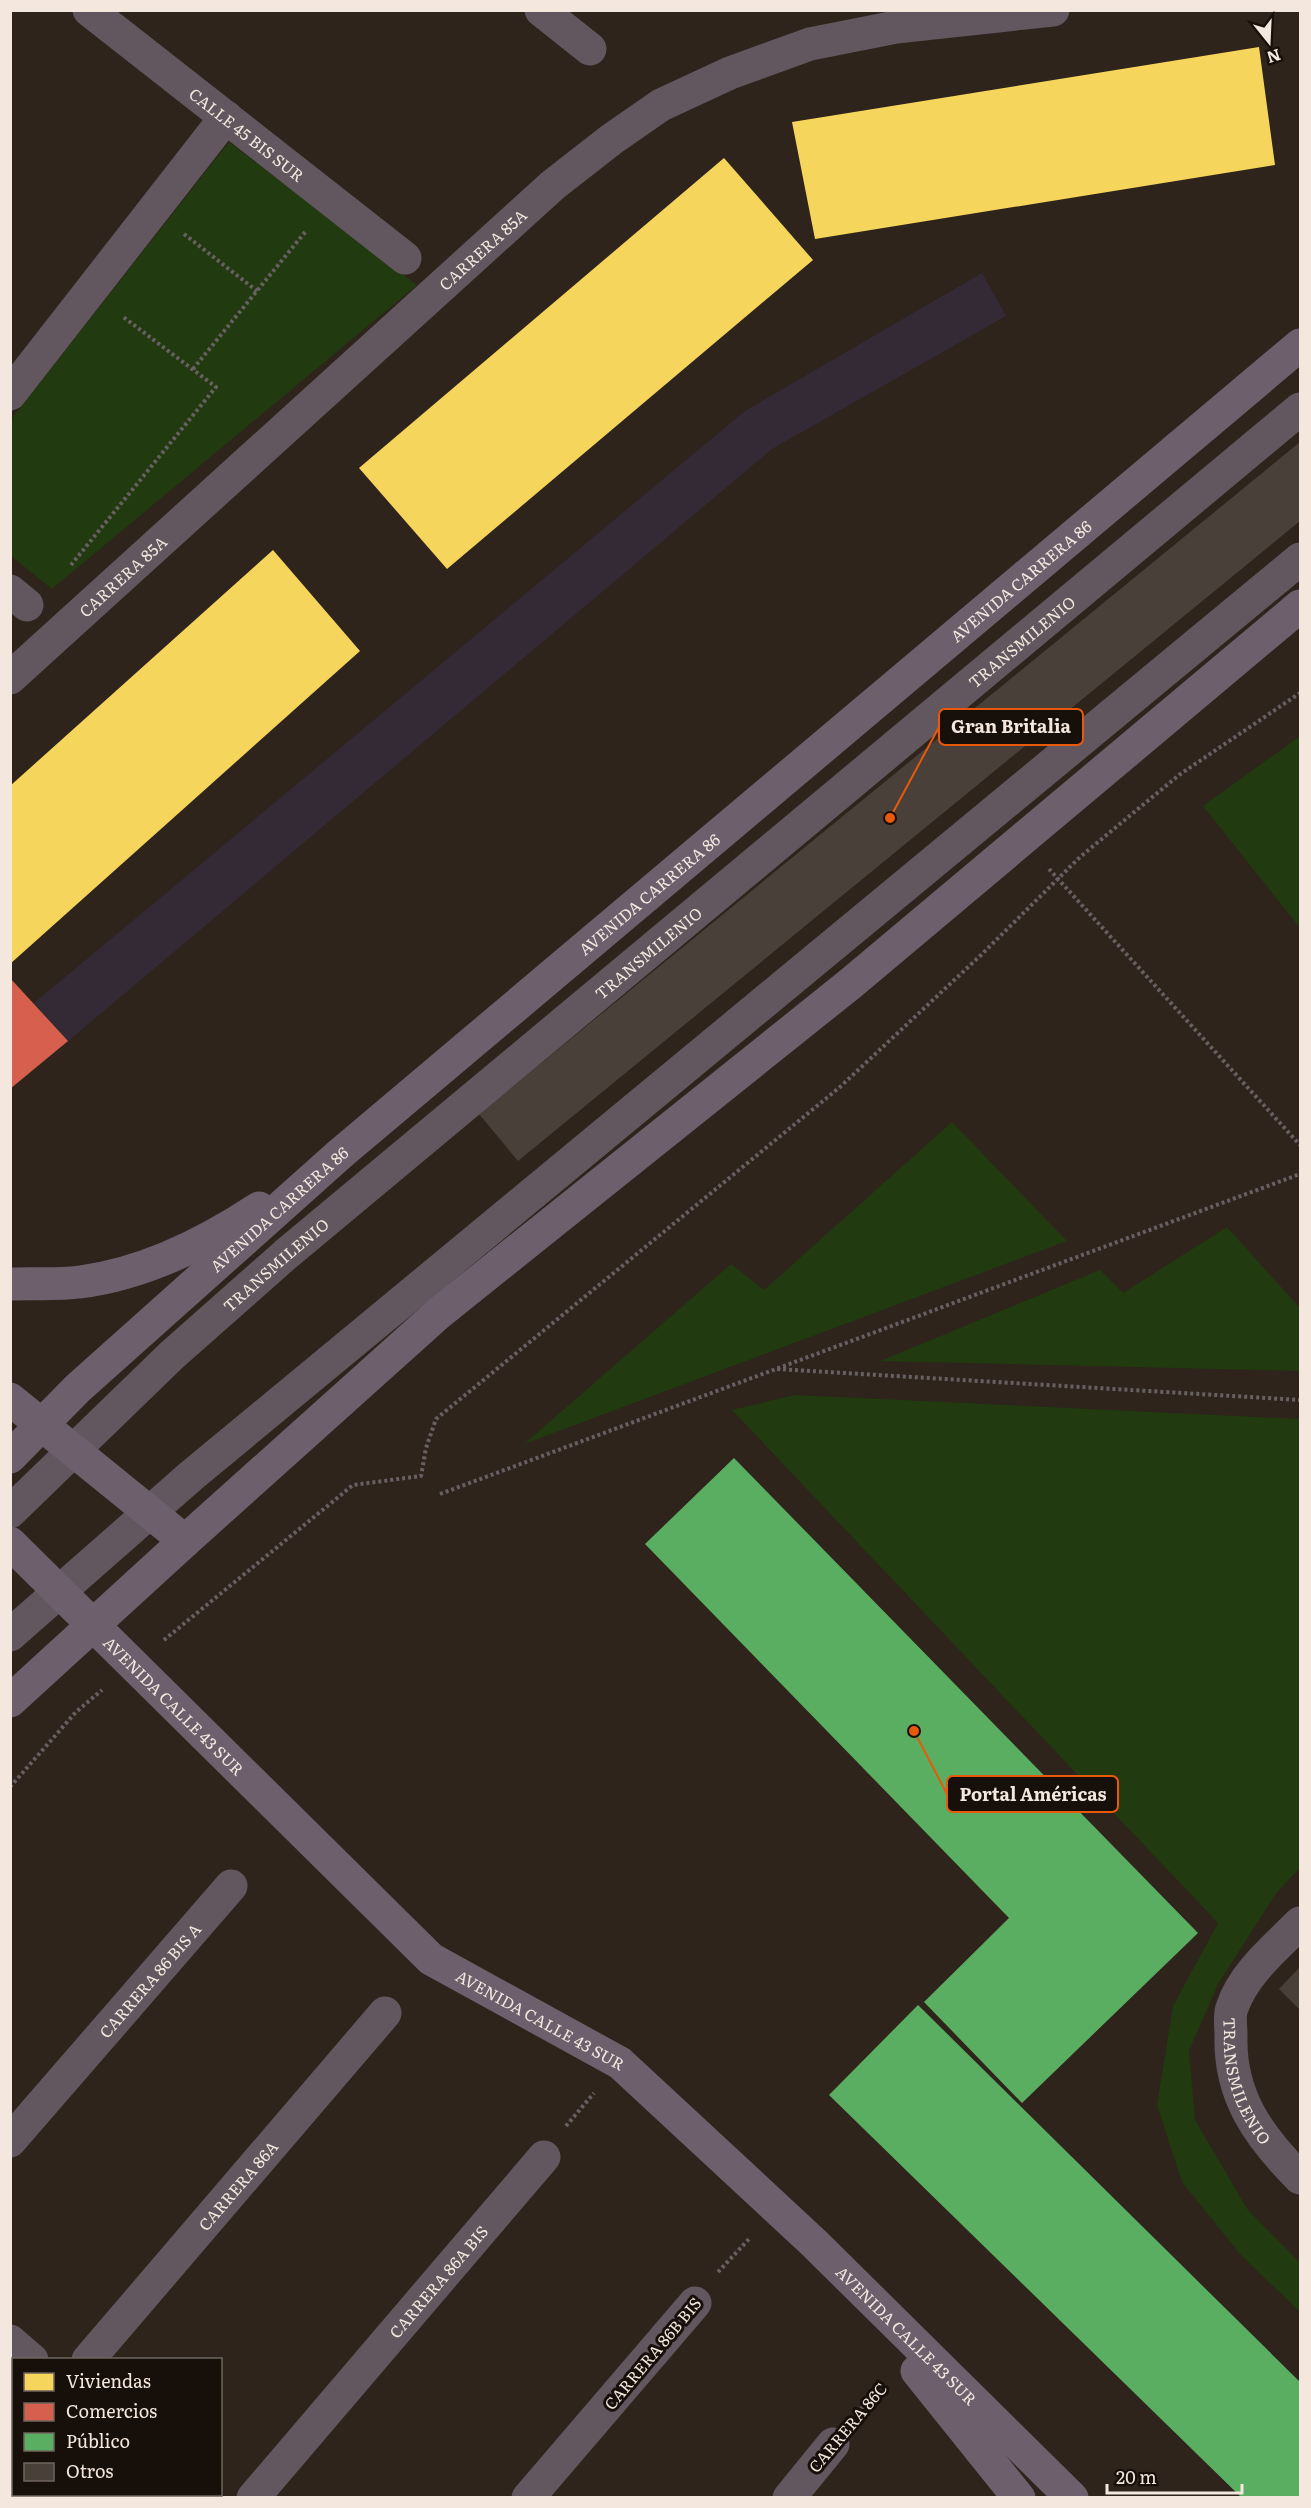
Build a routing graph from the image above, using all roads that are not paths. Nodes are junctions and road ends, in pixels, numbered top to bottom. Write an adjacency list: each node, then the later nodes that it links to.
1 (89, 10): 5 (street, CALLE 45 BIS SUR)
2 (541, 10): 4 (street)
3 (1053, 10): 12 (street, CARRERA 85A)
4 (590, 49)
5 (226, 117): 6 (street, CALLE 45 BIS SUR); 8 (street)
6 (405, 258)
7 (1300, 345): 13 (main road, AVENIDA CARRERA 86)
8 (10, 394)
9 (1300, 410): 17 (street, TRANSMILENIO)
10 (1300, 558): 20 (street)
11 (1300, 606): 21 (main road)
12 (10, 678)
13 (340, 1154): 14 (main road); 16 (main road, AVENIDA CARRERA 86)
14 (10, 1284)
15 (10, 1399): 16 (main road)
16 (42, 1424): 17 (main road); 18 (main road, AVENIDA CARRERA 86)
17 (74, 1450): 19 (street, TRANSMILENIO); 20 (main road)
18 (10, 1457)
19 (10, 1512)
20 (150, 1512): 21 (main road); 23 (street)
21 (184, 1541): 24 (main road)
22 (10, 1544): 23 (main road, AVENIDA CALLE 43 SUR)
23 (60, 1592): 24 (main road, AVENIDA CALLE 43 SUR); 25 (street)
24 (93, 1625): 26 (main road); 33 (main road, AVENIDA CALLE 43 SUR)
25 (10, 1635)
26 (10, 1701)
27 (231, 1886): 30 (street, CARRERA 86 BIS A)
28 (1300, 1923): 32 (street, TRANSMILENIO)
29 (385, 2013): 37 (street, CARRERA 86A)
30 (10, 2141)
31 (544, 2157): 39 (street, CARRERA 86A BIS)
32 (1300, 2178)
33 (814, 2243): 42 (main road); 43 (main road, AVENIDA CALLE 43 SUR)
34 (695, 2303): 40 (street, CARRERA 86B BIS)
35 (10, 2341): 36 (street)
36 (30, 2358)
37 (90, 2358)
38 (834, 2444): 41 (street, CARRERA 86C)
39 (254, 2498)
40 (528, 2498)
41 (789, 2498)
42 (1019, 2498)
43 (1072, 2498)

